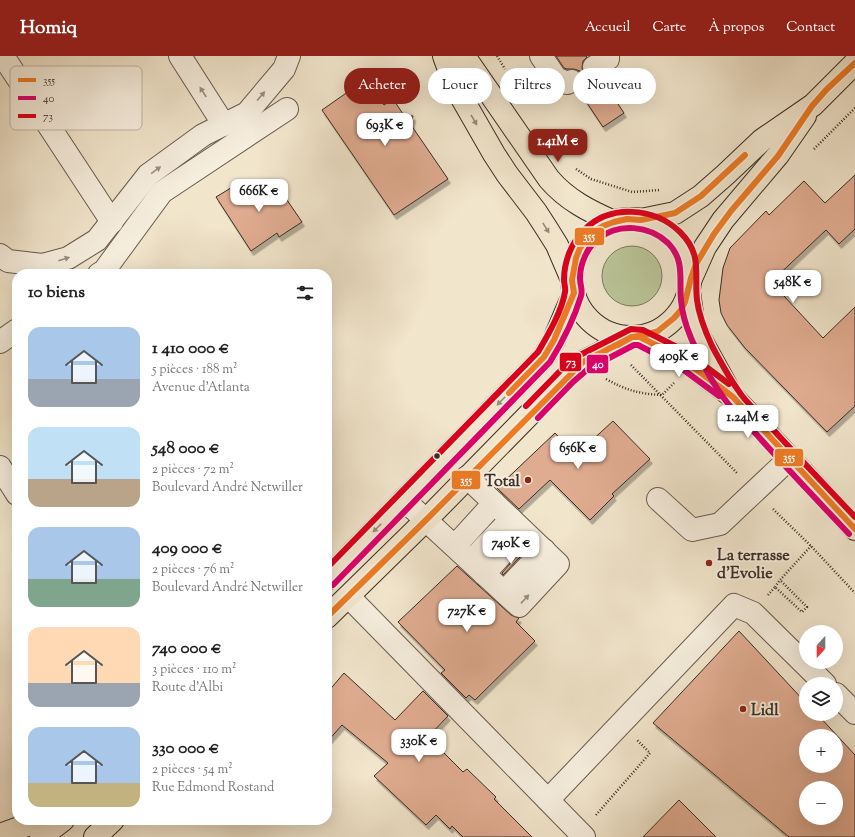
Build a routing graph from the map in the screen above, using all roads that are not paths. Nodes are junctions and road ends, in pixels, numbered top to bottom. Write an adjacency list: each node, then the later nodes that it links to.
1 (3, 56): 8 (street)
2 (180, 56): 12 (street, one-way to 2)
3 (288, 56): 12 (street, one-way to 3)
4 (444, 56): 19 (main road, one-way to 19)
5 (464, 56): 16 (main road)
6 (540, 56): 9 (street)
7 (855, 63): 10 (main road)
8 (10, 67)
9 (572, 81)
10 (813, 105): 14 (main road); 20 (main road)
11 (287, 109): 18 (street)
12 (224, 125): 15 (street, one-way to 12)
13 (52, 130): 15 (street)
14 (641, 220): 16 (main road); 20 (main road)
15 (112, 222): 17 (street, one-way to 15)
16 (614, 222): 19 (main road)
17 (0, 255)
18 (105, 269)
19 (573, 286): 22 (main road); 30 (main road, one-way to 30)
20 (690, 287): 22 (main road); 24 (main road)
21 (12, 334): 23 (street)
22 (636, 337): 24 (main road); 27 (main road)
23 (0, 342)
24 (733, 397): 25 (main road)
25 (790, 459): 29 (street); 34 (main road)
26 (0, 467): 28 (street)
27 (467, 477): 31 (street); 32 (main road)
28 (12, 486)
29 (658, 498)
30 (404, 500): 32 (street); 37 (main road, one-way to 37)
31 (494, 503): 33 (street); 35 (street)
32 (426, 520): 35 (street); 38 (main road)
33 (517, 525): 36 (street); 36 (street, one-way to 33)
34 (855, 529)
35 (455, 546): 36 (street)
36 (478, 568)
37 (332, 574)
38 (349, 597): 39 (main road); 43 (street)
39 (332, 612)
40 (818, 677): 43 (street)
41 (843, 701): 42 (street)
42 (855, 713)
43 (548, 800): 47 (street)
44 (27, 825): 48 (main road)
45 (57, 825): 49 (main road)
46 (108, 825): 50 (main road)
47 (581, 834)
48 (0, 835)
49 (41, 837)
50 (95, 837)

